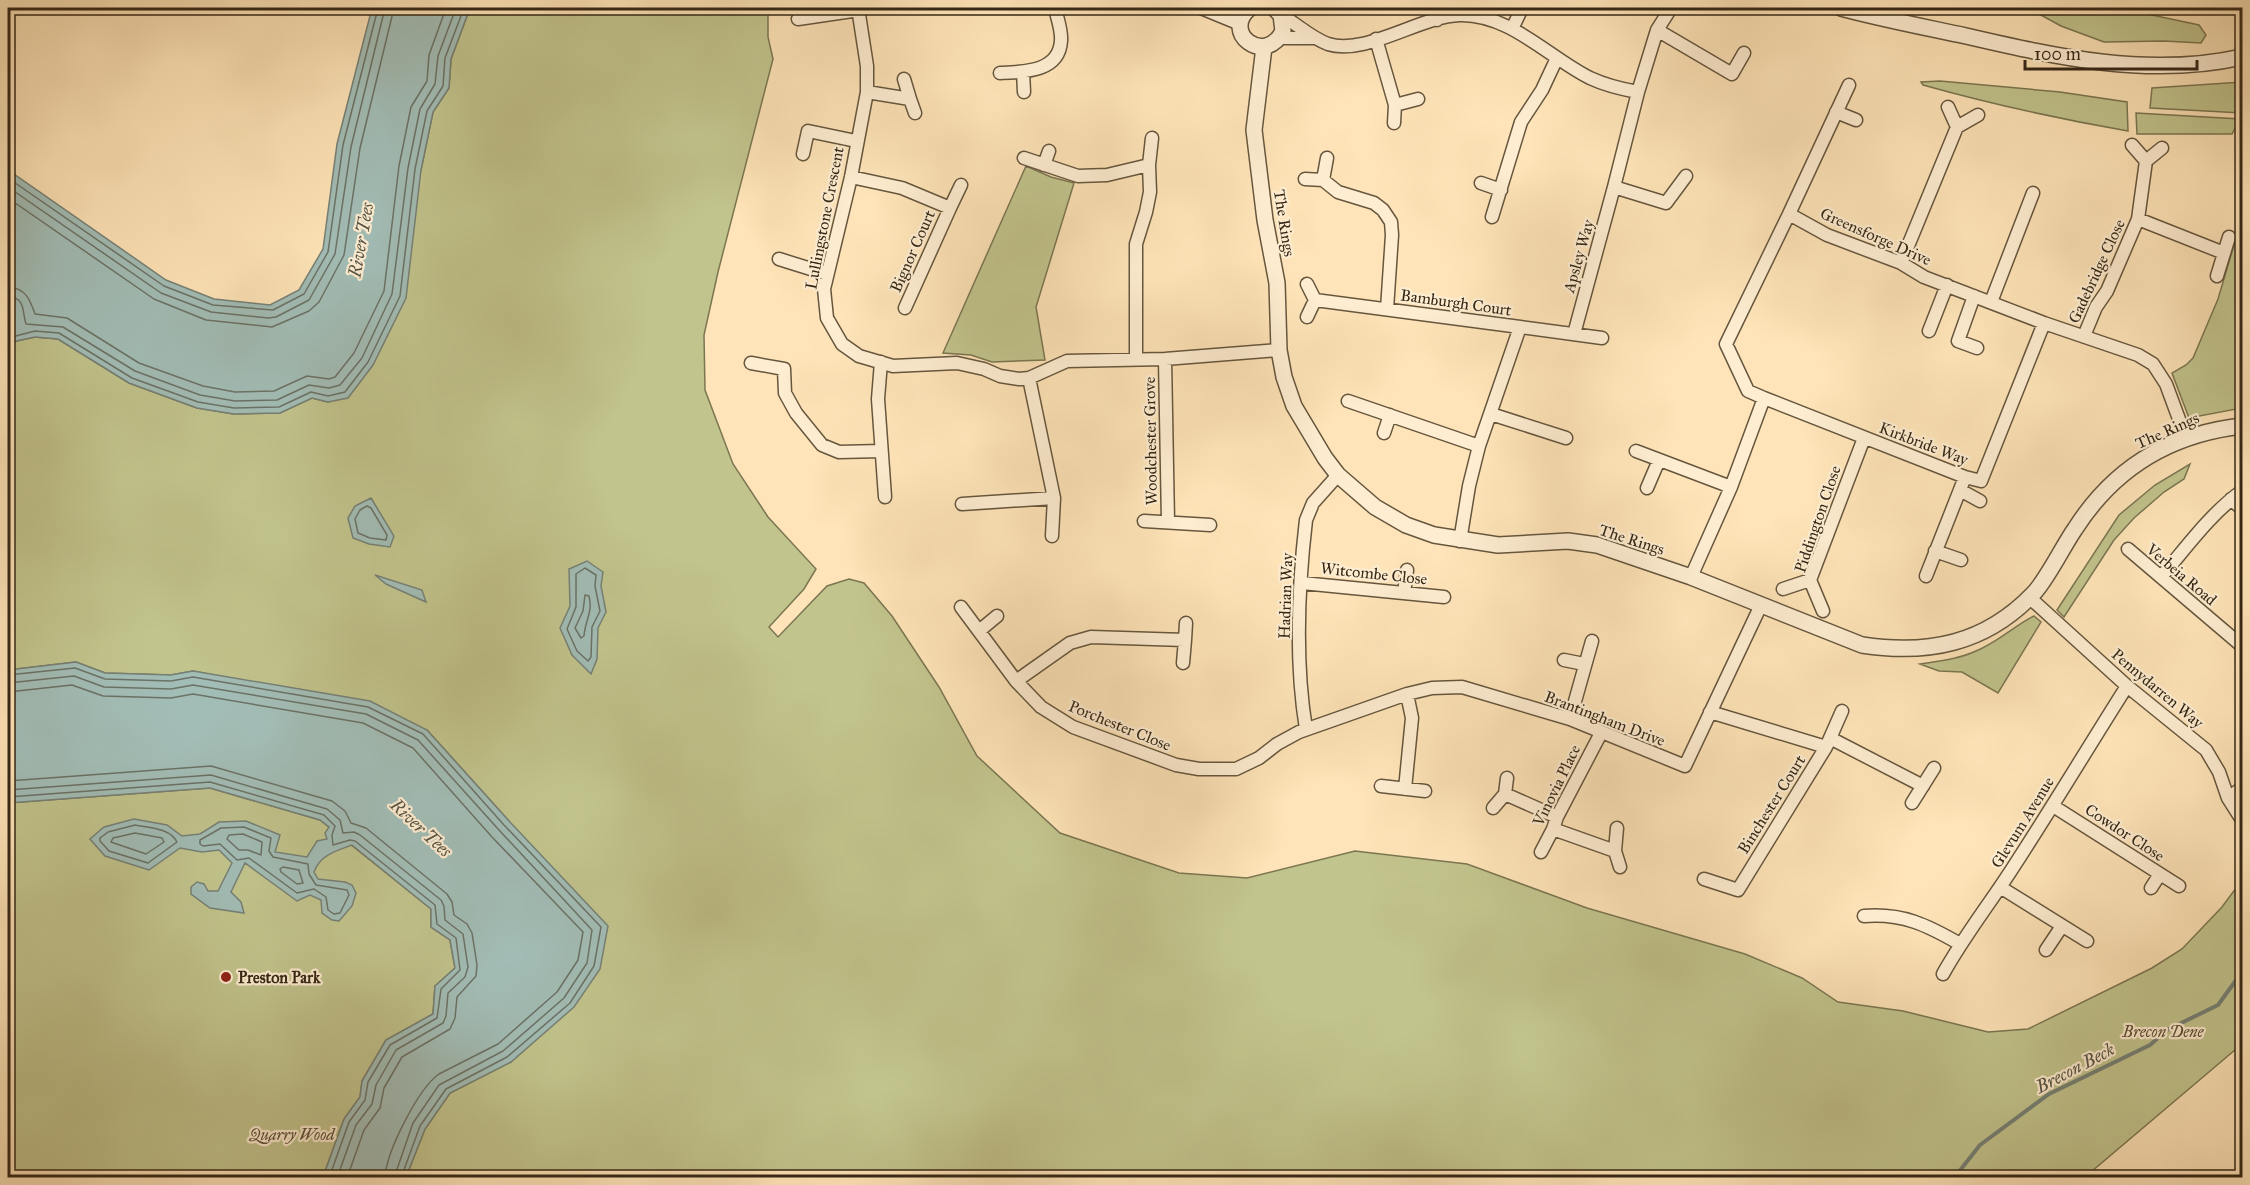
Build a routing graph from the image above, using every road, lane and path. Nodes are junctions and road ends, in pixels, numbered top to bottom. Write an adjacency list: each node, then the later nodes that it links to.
1 (1055, 8): 21 (street)
2 (1201, 8): 11 (street)
3 (1250, 8): 11 (street)
4 (1521, 8): 12 (street)
5 (1671, 8): 13 (street, Apsley Way)
6 (1844, 8): 19 (street)
7 (858, 9): 10 (street); 25 (street, Lullingstone Crescent)
8 (1277, 11): 14 (street); 15 (street)
9 (1435, 14): 12 (street); 16 (street)
10 (798, 19)
11 (1240, 24): 17 (street)
12 (1512, 29): 20 (street)
13 (1657, 30): 18 (street); 27 (street, Apsley Way)
14 (1280, 38): 15 (street); 17 (street)
15 (1315, 38): 16 (street)
16 (1376, 39): 30 (street)
17 (1264, 47): 83 (street, The Rings)
18 (1744, 53)
19 (2242, 57)
20 (1557, 58): 27 (street); 56 (street)
21 (1023, 72): 22 (street); 26 (street)
22 (1000, 73)
23 (904, 79): 28 (street)
24 (1849, 85): 32 (street)
25 (867, 92): 28 (street); 39 (street, Lullingstone Crescent)
26 (1024, 92)
27 (1638, 92): 55 (street, Apsley Way)
28 (910, 99): 33 (street)
29 (1418, 99): 30 (street)
30 (1395, 105): 36 (street)
31 (1948, 107): 37 (street)
32 (1836, 112): 35 (street); 59 (street)
33 (915, 113)
34 (1978, 115): 37 (street)
35 (1856, 120)
36 (1394, 123)
37 (1957, 127): 65 (street)
38 (1152, 138): 48 (street)
39 (856, 141): 43 (street); 50 (street, Lullingstone Crescent)
40 (2132, 145): 46 (street)
41 (2162, 148): 46 (street)
42 (1049, 151): 47 (street)
43 (803, 154)
44 (1024, 158): 47 (street)
45 (1327, 158): 52 (street)
46 (2146, 162): 61 (street, Gadebridge Close)
47 (1044, 165): 48 (street)
48 (1149, 165): 84 (street)
49 (1686, 176): 55 (street)
50 (851, 177): 58 (street, Bignor Court); 66 (street, Lullingstone Crescent)
51 (1305, 178): 52 (street, Bamburgh Court)
52 (1323, 180): 74 (street, Bamburgh Court)
53 (1481, 183): 56 (street)
54 (961, 184): 58 (street, Bignor Court)
55 (1614, 187): 79 (street, Apsley Way)
56 (1501, 190): 60 (street)
57 (2033, 193): 72 (street)
58 (950, 208): 73 (street, Bignor Court)
59 (1789, 213): 65 (street, Greensforge Drive); 89 (street)
60 (1492, 218)
61 (2138, 219): 63 (street, Gadebridge Close); 80 (street, Gadebridge Close)
62 (2229, 237): 63 (street)
63 (2224, 253): 67 (street)
64 (779, 259): 66 (street)
65 (1901, 263): 69 (street, Greensforge Drive)
66 (827, 274): 86 (street, Lullingstone Crescent)
67 (2217, 276)
68 (1307, 284): 71 (street)
69 (1947, 285): 70 (street, Greensforge Drive); 78 (street)
70 (1974, 296): 72 (street, Greensforge Drive); 82 (street)
71 (1315, 300): 74 (street, Bamburgh Court); 75 (street)
72 (1991, 302): 76 (street, Greensforge Drive)
73 (905, 308)
74 (1387, 309): 77 (street, Bamburgh Court)
75 (1308, 317)
76 (2044, 323): 80 (street, Greensforge Drive); 103 (street, Kirkbride Way)
77 (1520, 327): 79 (street); 91 (street)
78 (1929, 331)
79 (1574, 334): 81 (street)
80 (2084, 336): 97 (street, Greensforge Drive)
81 (1602, 338)
82 (1977, 348)
83 (1279, 350): 85 (street, Lullingstone Crescent); 102 (street, The Rings)
84 (1136, 359): 85 (street, Lullingstone Crescent); 88 (street, Lullingstone Crescent)
85 (1165, 359): 115 (street, Woodchester Grove)
86 (881, 362): 88 (street, Lullingstone Crescent); 99 (street)
87 (752, 363): 99 (street)
88 (1029, 378): 109 (street)
89 (1764, 398): 96 (street, Kirkbride Way); 104 (street)
90 (1348, 401): 92 (street)
91 (1491, 414): 95 (street); 98 (street)
92 (1390, 416): 94 (street); 98 (street)
93 (2242, 426): 97 (street, The Rings)
94 (1384, 433)
95 (1566, 438)
96 (1864, 438): 103 (street, Kirkbride Way); 126 (street, Piddington Close)
97 (2186, 438): 131 (street, The Rings)
98 (1479, 446): 118 (street)
99 (881, 451): 108 (street)
100 (1636, 451): 101 (street)
101 (1659, 460): 104 (street); 105 (street)
102 (1338, 475): 118 (street, The Rings); 127 (street, Hadrian Way)
103 (1965, 477): 106 (street)
104 (1731, 487): 124 (street)
105 (1647, 488)
106 (1960, 490): 111 (street); 120 (street)
107 (2242, 491): 110 (street)
108 (885, 497)
109 (1054, 498): 112 (street); 117 (street)
110 (2231, 499): 113 (street); 125 (street)
111 (1980, 501)
112 (962, 504)
113 (2242, 509)
114 (1144, 521): 115 (street, Woodchester Grove)
115 (1168, 522): 116 (street, Woodchester Grove)
116 (1210, 525)
117 (1052, 536)
118 (1460, 541): 124 (street, The Rings)
119 (2128, 549): 125 (street, Verbeia Road)
120 (1935, 551): 121 (street); 123 (street)
121 (1961, 560)
122 (1407, 570): 129 (street)
123 (1926, 576)
124 (1691, 577): 132 (street, The Rings)
125 (2161, 577): 140 (street, Verbeia Road)
126 (1810, 579): 128 (street); 134 (street, Piddington Close)
127 (1302, 583): 129 (street, Witcombe Close); 150 (street, Hadrian Way)
128 (1783, 589)
129 (1404, 593): 130 (street, Witcombe Close)
130 (1444, 597)
131 (2029, 597): 132 (street, The Rings); 145 (street, Pennydarren Way)
132 (1761, 604): 148 (street, Brantingham Drive)
133 (961, 607): 137 (street, Porchester Close)
134 (1823, 611)
135 (997, 616): 137 (street)
136 (1186, 623): 138 (street)
137 (979, 630): 144 (street, Porchester Close)
138 (1185, 640): 142 (street); 144 (street)
139 (1592, 641): 143 (street)
140 (2242, 646)
141 (1564, 660): 143 (street)
142 (1183, 663)
143 (1584, 664): 149 (street)
144 (1016, 681): 150 (street, Porchester Close)
145 (2127, 686): 161 (street, Pennydarren Way); 163 (street, Glevum Avenue)
146 (1407, 694): 149 (street, Brantingham Drive); 150 (street, Brantingham Drive); 158 (street)
147 (1842, 711): 152 (street)
148 (1710, 712): 151 (street, Brantingham Drive); 152 (street, Binchester Court)
149 (1570, 719): 151 (street, Brantingham Drive)
150 (1306, 729)
151 (1601, 733): 166 (street, Vinovia Place)
152 (1828, 742): 156 (street); 172 (street, Binchester Court)
153 (1934, 768): 156 (street)
154 (1507, 778): 160 (street)
155 (1381, 786): 158 (street)
156 (1923, 786): 162 (street)
157 (2242, 788): 161 (street)
158 (1405, 789): 159 (street)
159 (1425, 791)
160 (1505, 794): 164 (street); 166 (street)
161 (2228, 798): 165 (street, Pennydarren Way)
162 (1912, 803)
163 (2053, 806): 171 (street, Cowdor Close); 174 (street, Glevum Avenue)
164 (1493, 808)
165 (2242, 820)
166 (1555, 823): 168 (street); 169 (street, Vinovia Place)
167 (1617, 828): 168 (street)
168 (1615, 851): 170 (street)
169 (1541, 852)
170 (1620, 867)
171 (2160, 874): 173 (street, Cowdor Close); 175 (street)
172 (1704, 879)
173 (2179, 886)
174 (2000, 887): 177 (street); 179 (street, Glevum Avenue)
175 (2151, 888)
176 (1864, 916): 179 (street)
177 (2062, 926): 178 (street); 180 (street)
178 (2087, 941)
179 (1960, 945): 181 (street, Glevum Avenue)
180 (2046, 950)
181 (1943, 974)

